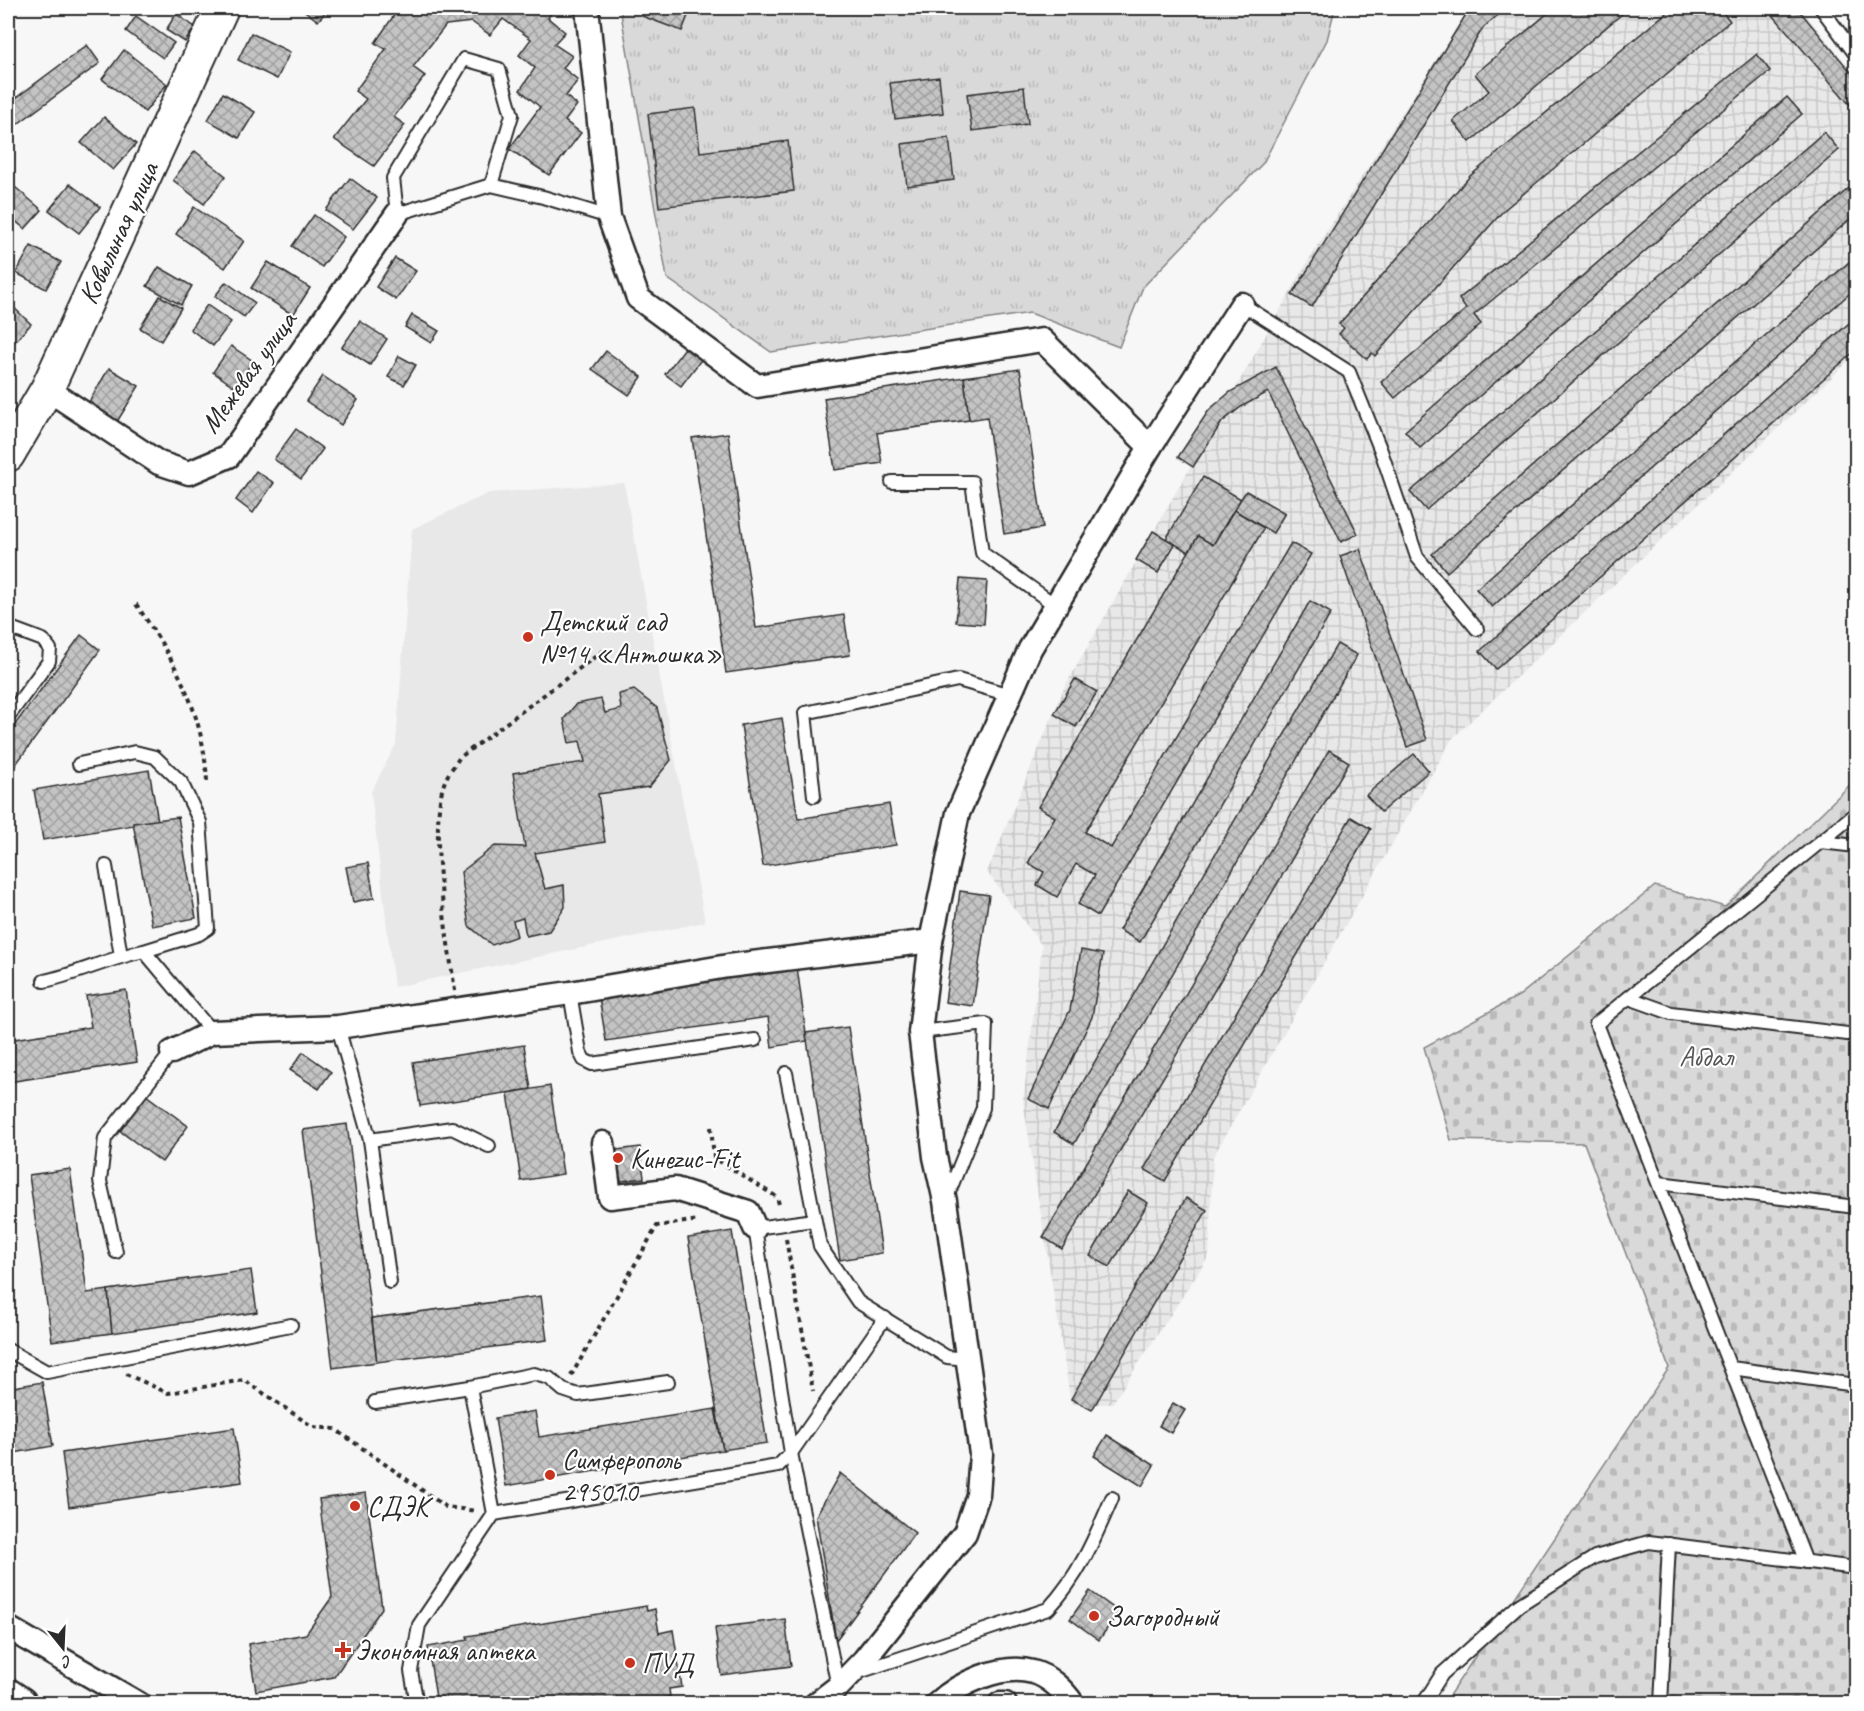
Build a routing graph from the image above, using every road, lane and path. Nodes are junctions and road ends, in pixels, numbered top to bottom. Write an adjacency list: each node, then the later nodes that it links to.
1 (222, 8): 9 (street, Ковыльная улица)
2 (587, 8): 7 (street)
3 (1821, 8): 4 (lane)
4 (1857, 55)
5 (490, 185): 6 (lane); 6 (lane); 7 (lane)
6 (397, 214): 9 (street, Межевая улица)
7 (609, 217): 10 (street)
8 (1242, 304): 10 (street); 16 (lane)
9 (47, 388): 11 (street, Ковыльная улица)
10 (1150, 447): 14 (street)
11 (8, 455)
12 (892, 482): 14 (lane)
13 (136, 604): 21 (path)
14 (1055, 605): 18 (street)
15 (8, 627): 19 (lane)
16 (1478, 629)
17 (607, 648): 33 (path)
18 (1010, 695): 22 (lane); 27 (street)
19 (8, 717)
20 (79, 764): 28 (lane)
21 (207, 781)
22 (814, 796)
23 (1857, 813): 24 (lane)
24 (1821, 842): 25 (lane); 32 (lane)
25 (1857, 846)
26 (106, 866): 29 (lane)
27 (931, 941): 31 (street); 36 (street)
28 (144, 951): 29 (lane); 35 (lane)
29 (121, 956): 30 (lane)
30 (44, 981)
31 (570, 993): 33 (street); 38 (lane)
32 (1629, 998): 37 (lane); 44 (lane)
33 (457, 1009): 34 (street)
34 (338, 1027): 35 (street); 41 (lane)
35 (212, 1032): 39 (street)
36 (920, 1032): 45 (street); 45 (lane)
37 (1857, 1035)
38 (755, 1040)
39 (172, 1052): 51 (lane)
40 (786, 1073): 50 (lane)
41 (370, 1140): 43 (lane); 52 (lane)
42 (603, 1143): 49 (street)
43 (489, 1146)
44 (1659, 1183): 47 (lane); 58 (lane)
45 (945, 1201): 56 (street)
46 (779, 1207): 49 (path)
47 (1857, 1207)
48 (702, 1219): 62 (path)
49 (752, 1220): 50 (lane); 64 (lane)
50 (814, 1220): 53 (lane)
51 (116, 1252)
52 (390, 1282)
53 (885, 1318): 56 (lane); 64 (lane)
54 (291, 1325): 57 (lane)
55 (8, 1350): 57 (lane)
56 (967, 1359): 71 (street)
57 (104, 1361): 66 (path)
58 (1731, 1368): 60 (lane); 68 (lane)
59 (668, 1382): 62 (lane)
60 (1857, 1385)
61 (470, 1386): 62 (lane); 63 (lane); 66 (lane)
62 (563, 1390)
63 (375, 1402)
64 (791, 1453): 66 (lane); 71 (lane)
65 (1112, 1498): 71 (lane)
66 (494, 1514): 75 (lane)
67 (1669, 1544): 68 (lane); 81 (lane); 82 (lane)
68 (1806, 1562): 69 (lane)
69 (1857, 1568)
70 (8, 1628): 74 (street)
71 (844, 1681): 76 (street)
72 (8, 1696): 73 (main road)
73 (20, 1704)
74 (139, 1704)
75 (417, 1704)
76 (816, 1704)
77 (937, 1704): 80 (street)
78 (1000, 1704): 79 (street)
79 (1005, 1704)
80 (1073, 1704)
81 (1423, 1704)
82 (1660, 1704)

